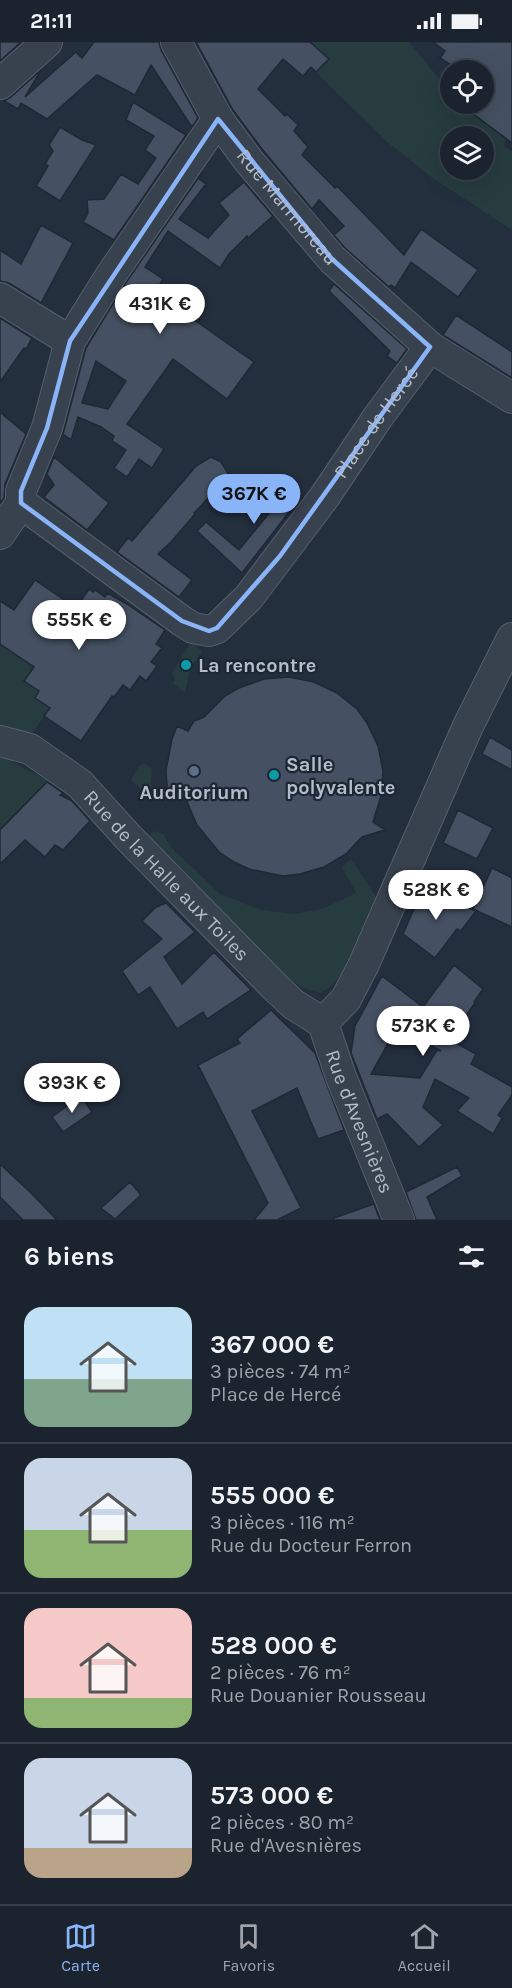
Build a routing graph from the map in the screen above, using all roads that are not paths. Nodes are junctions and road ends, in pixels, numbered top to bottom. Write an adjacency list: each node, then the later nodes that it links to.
1 (47, 42): 3 (street)
2 (176, 42): 4 (street, Rue Marmoreau)
3 (0, 84)
4 (218, 118): 6 (street); 7 (street, Rue Marmoreau)
5 (0, 298): 6 (street)
6 (70, 341): 9 (street)
7 (430, 347): 8 (street, Place de Hercé); 9 (street, Place de Hercé)
8 (512, 398)
9 (21, 503): 10 (street)
10 (0, 534)
11 (512, 638): 13 (street)
12 (0, 741): 13 (street, Rue de la Halle aux Toiles)
13 (323, 1023): 14 (street, Rue d'Avesnières)
14 (399, 1220)

